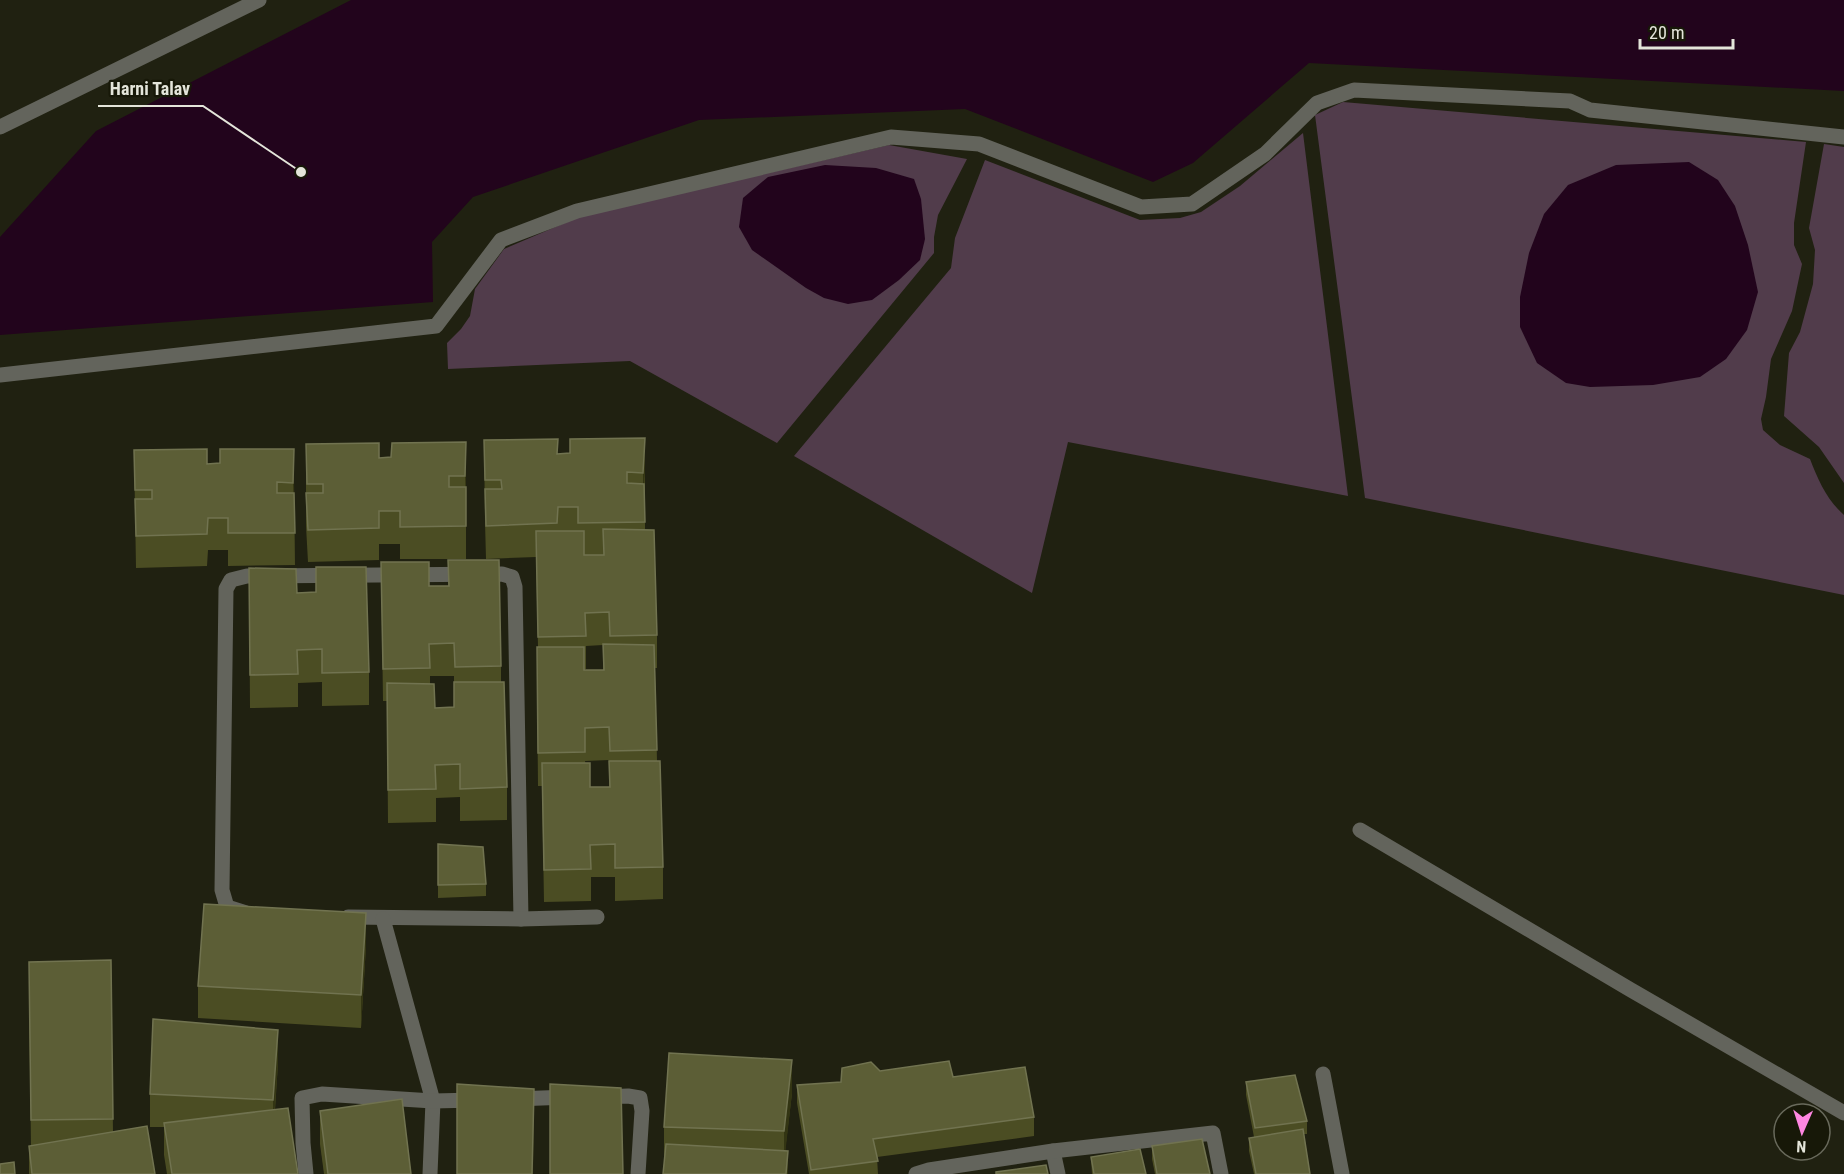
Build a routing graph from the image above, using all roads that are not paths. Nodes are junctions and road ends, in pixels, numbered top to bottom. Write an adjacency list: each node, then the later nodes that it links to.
1 (259, 0): 2 (street)
2 (0, 127)
3 (1844, 137): 4 (street)
4 (0, 375)
5 (1360, 830): 13 (street)
6 (256, 913): 10 (street)
7 (337, 917): 9 (street)
8 (597, 917): 10 (street)
9 (383, 919): 10 (street); 12 (street)
10 (521, 919)
11 (1323, 1074): 21 (street)
12 (433, 1101): 15 (street); 16 (street); 17 (street)
13 (1844, 1113)
14 (1053, 1151): 18 (street); 19 (street); 20 (street)
15 (306, 1174)
16 (430, 1174)
17 (638, 1174)
18 (916, 1174)
19 (1058, 1174)
20 (1221, 1174)
21 (1342, 1174)

